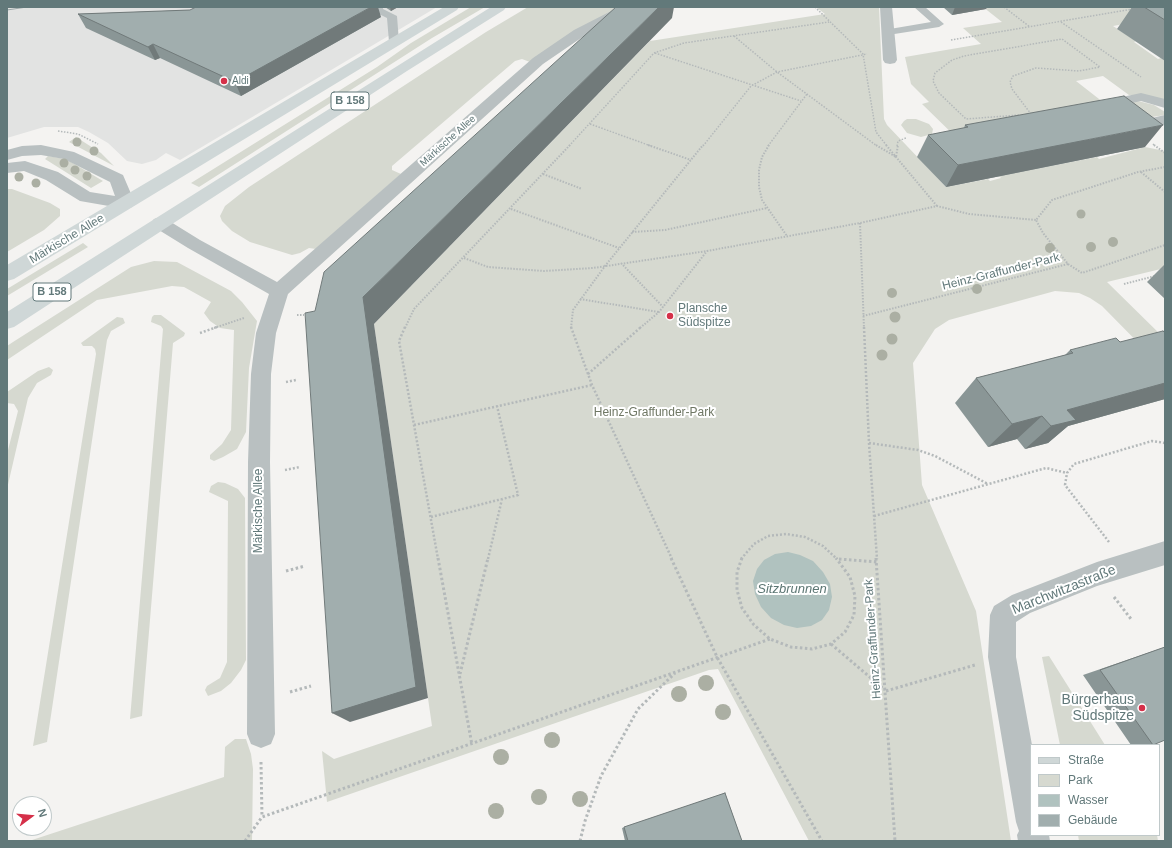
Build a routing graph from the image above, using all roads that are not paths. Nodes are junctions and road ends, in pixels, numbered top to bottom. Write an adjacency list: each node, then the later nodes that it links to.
1 (453, 7): 8 (main road, Märkische Allee / B 158)
2 (500, 7): 14 (main road, Märkische Allee / B 158)
3 (629, 7): 16 (street, Märkische Allee)
4 (886, 7): 7 (street)
5 (919, 7): 7 (lane)
6 (375, 8): 8 (lane)
7 (888, 32): 9 (street)
8 (394, 42): 14 (main road, Märkische Allee / B 158)
9 (890, 54)
10 (1165, 104): 11 (street)
11 (1165, 120)
12 (7, 155): 14 (street)
13 (7, 168): 14 (street)
14 (143, 213): 15 (main road, Märkische Allee / B 158); 16 (street); 17 (main road, Märkische Allee / B 158)
15 (7, 274)
16 (279, 291): 19 (street, Märkische Allee)
17 (7, 322)
18 (1165, 553): 20 (street, Marchwitzastraße)
19 (261, 734)
20 (1030, 816)

